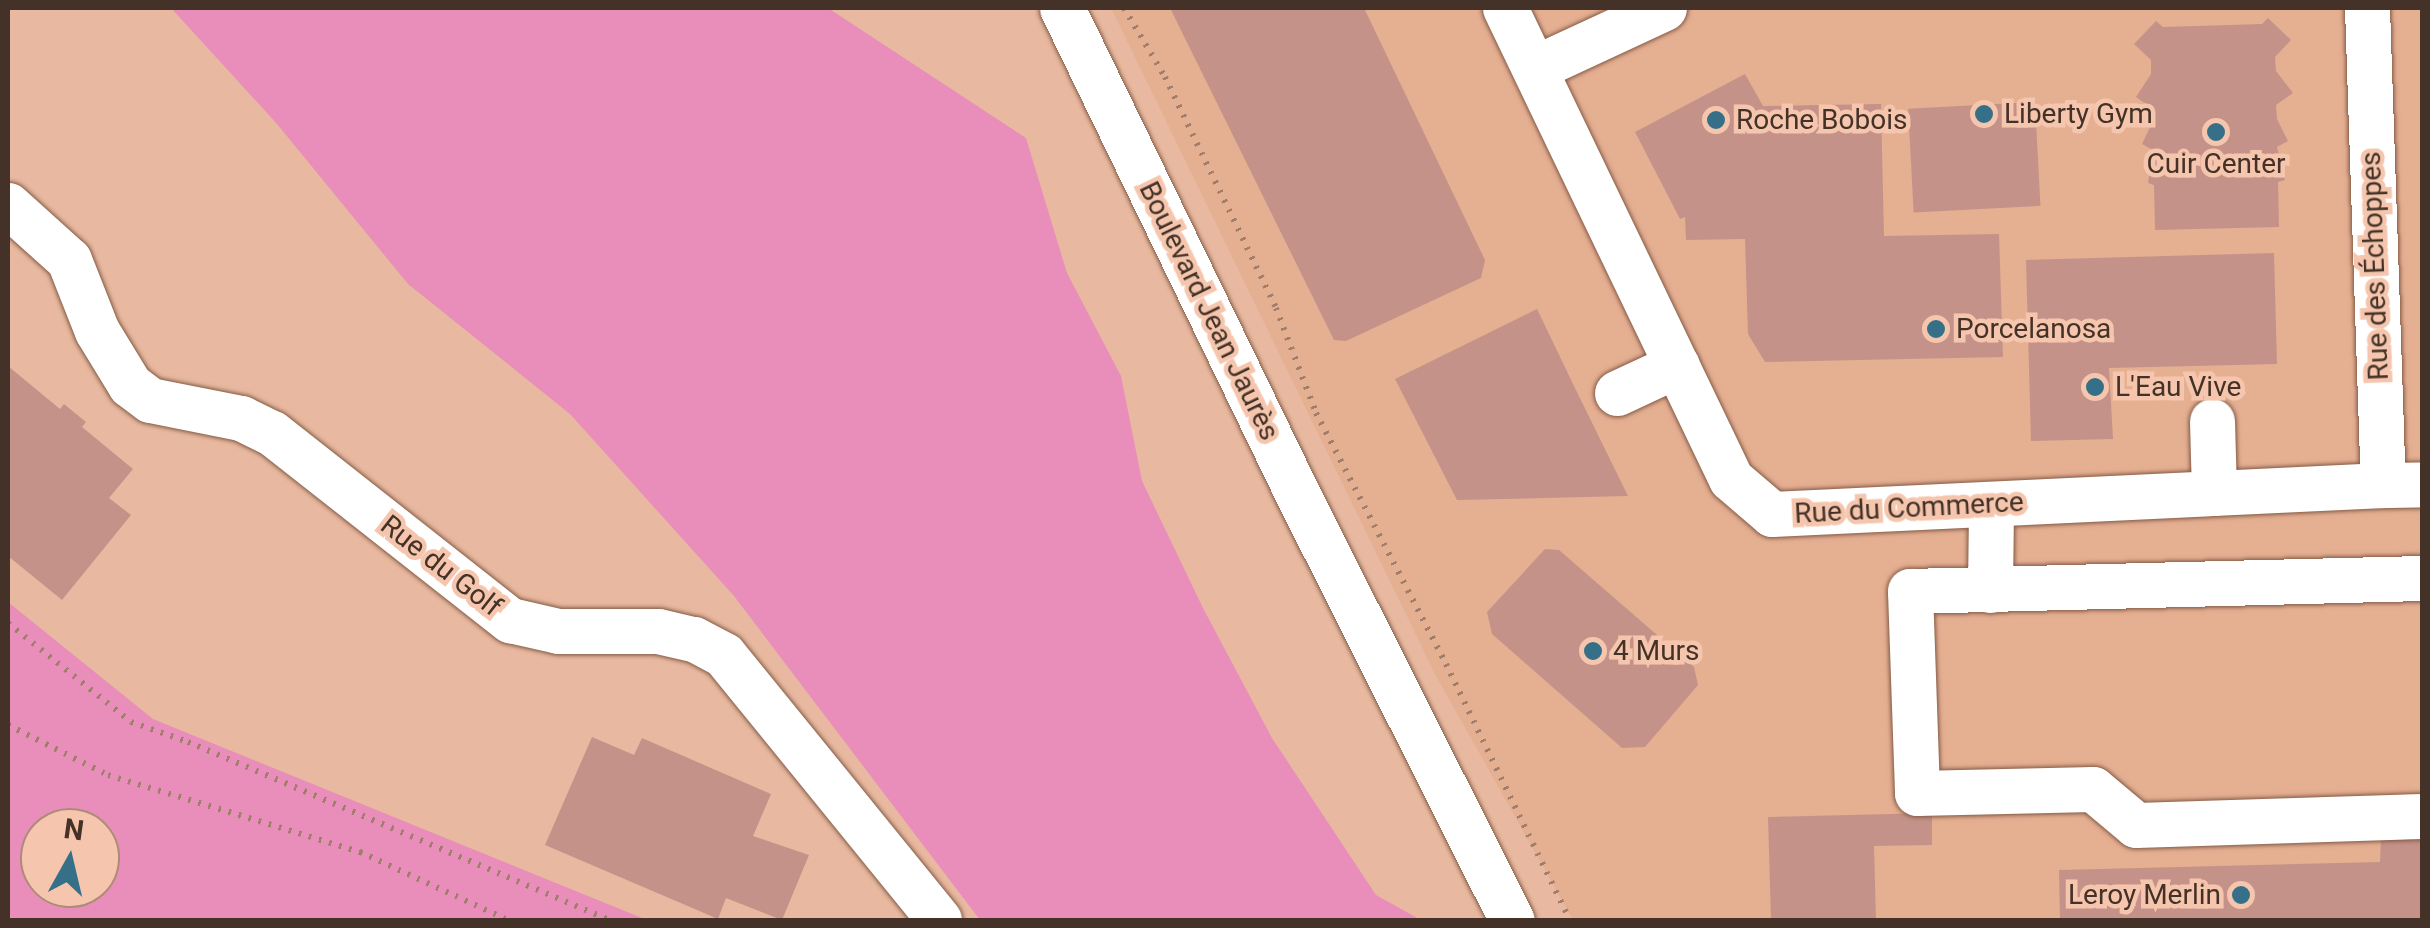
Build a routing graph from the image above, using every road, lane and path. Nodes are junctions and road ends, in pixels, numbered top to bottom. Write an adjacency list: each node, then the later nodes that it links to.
1 (1062, 8): 17 (street, Boulevard Jean Jaurès)
2 (1093, 8): 17 (street, Boulevard Jean Jaurès)
3 (1124, 8): 25 (path)
4 (1505, 8): 7 (street, Rue du Commerce)
5 (1664, 8): 7 (street)
6 (2367, 8): 12 (street, Rue des Échoppes)
7 (1537, 67): 9 (street, Rue du Commerce)
8 (8, 205): 23 (street, Rue du Golf)
9 (1678, 365): 10 (street); 14 (street, Rue du Commerce)
10 (1617, 393)
11 (2212, 422): 13 (street)
12 (2403, 484): 13 (street, Rue du Commerce)
13 (2214, 493): 14 (street, Rue du Commerce)
14 (1991, 504): 16 (street)
15 (2422, 578): 16 (street)
16 (1990, 590): 20 (street)
17 (1358, 613): 24 (street, Boulevard Jean Jaurès)
18 (8, 623): 22 (path)
19 (8, 725): 21 (path)
20 (2422, 816)
21 (508, 920)
22 (610, 920)
23 (940, 920)
24 (1512, 920)
25 (1570, 920)

